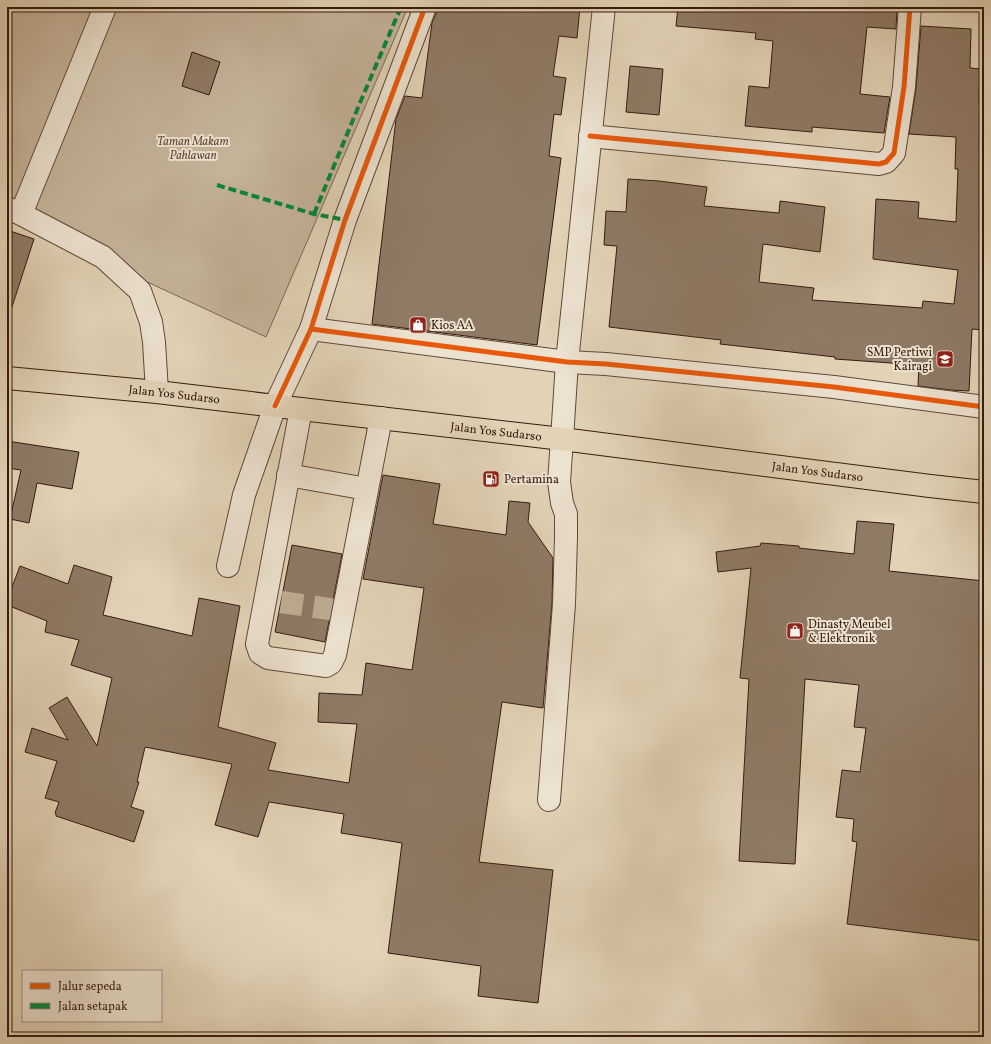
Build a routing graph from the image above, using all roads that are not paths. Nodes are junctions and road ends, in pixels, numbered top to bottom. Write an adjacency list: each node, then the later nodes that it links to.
1 (104, 7): 6 (street)
2 (425, 7): 7 (street)
3 (604, 7): 5 (street)
4 (910, 7): 5 (street)
5 (590, 136): 8 (street)
6 (14, 211): 10 (street)
7 (311, 329): 8 (street); 11 (street)
8 (567, 362): 12 (street); 15 (street)
9 (7, 378): 10 (highway, Jalan Yos Sudarso)
10 (157, 392): 11 (highway, Jalan Yos Sudarso)
11 (275, 406): 13 (highway, Jalan Yos Sudarso); 19 (street)
12 (984, 407)
13 (301, 409): 14 (highway, Jalan Yos Sudarso); 16 (street)
14 (381, 418): 15 (highway, Jalan Yos Sudarso); 17 (street)
15 (562, 439): 18 (highway, Jalan Yos Sudarso); 20 (street)
16 (288, 475): 17 (street); 17 (street)
17 (368, 489)
18 (984, 492)
19 (228, 566)
20 (549, 800)

